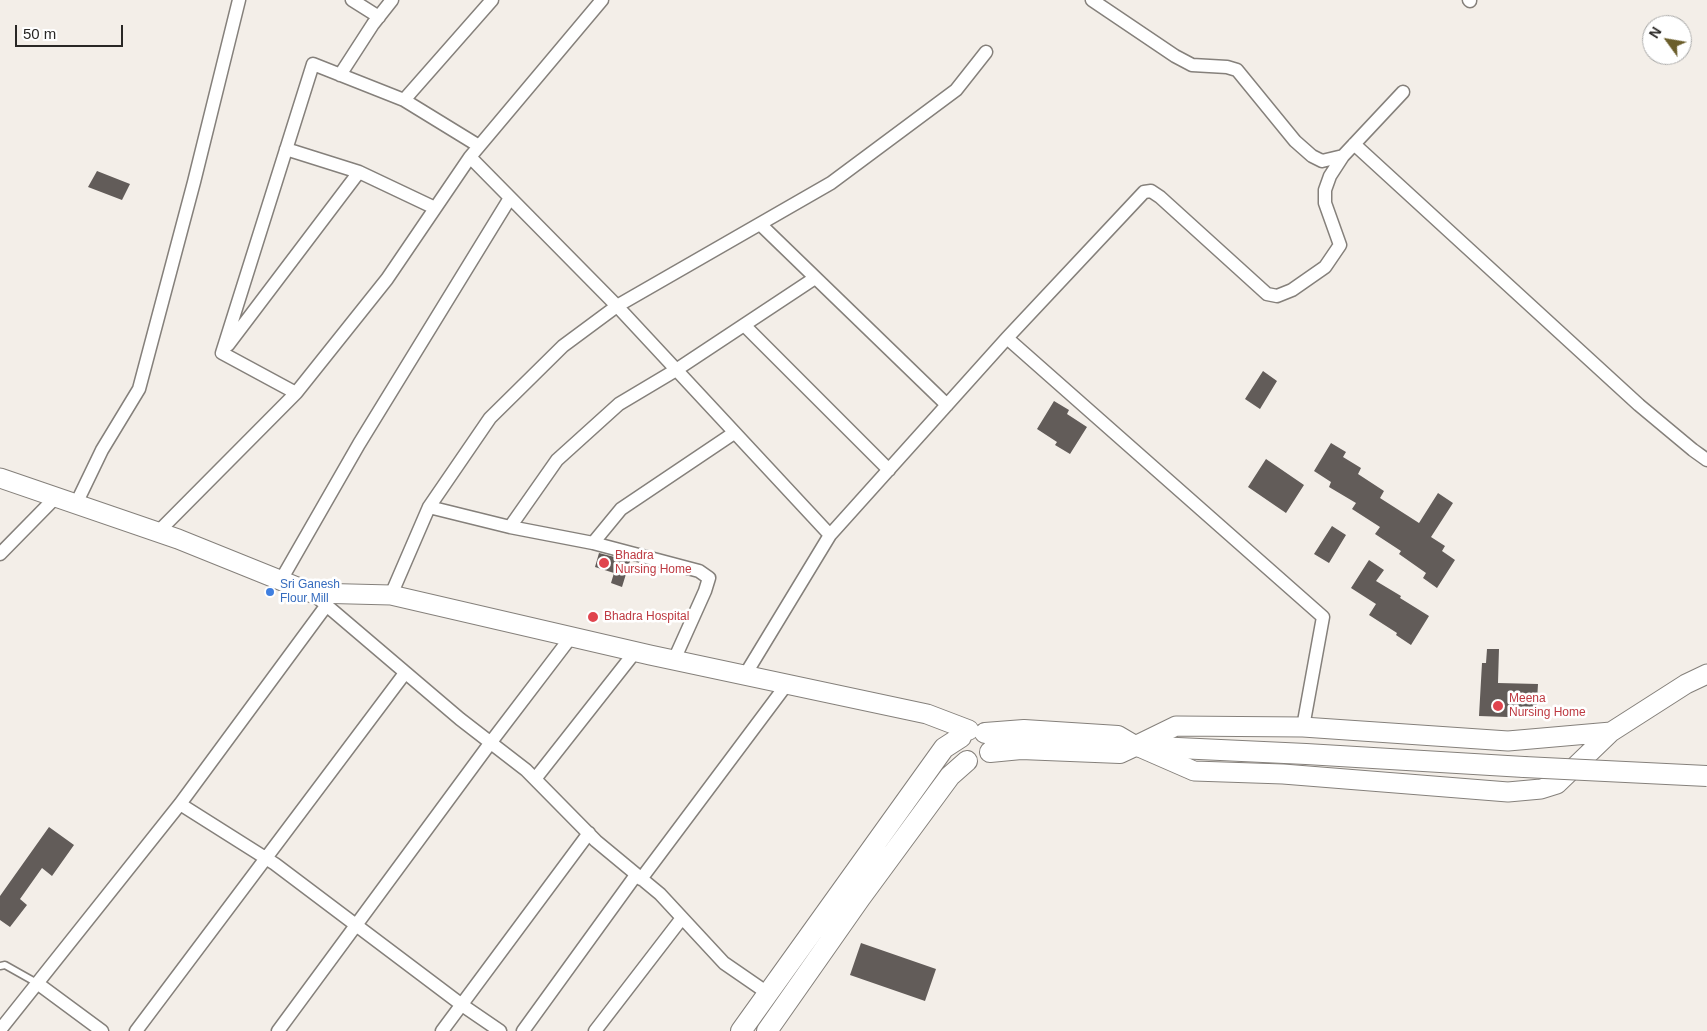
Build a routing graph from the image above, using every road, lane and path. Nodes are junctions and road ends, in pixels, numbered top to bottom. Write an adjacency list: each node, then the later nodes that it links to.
1 (239, 0): 34 (street)
2 (352, 0): 7 (street)
3 (392, 0): 7 (street)
4 (492, 0): 11 (street)
5 (602, 0): 13 (street)
6 (1092, 0): 15 (street)
7 (379, 17): 9 (street)
8 (986, 52): 20 (street)
9 (340, 75): 11 (street); 14 (street)
10 (1403, 92): 12 (street)
11 (404, 100): 13 (street)
12 (1354, 144): 15 (street); 30 (street)
13 (479, 146): 16 (street)
14 (286, 149): 17 (street); 25 (street)
15 (1343, 156): 24 (street)
16 (470, 158): 18 (street); 19 (street)
17 (359, 172): 19 (street); 25 (street)
18 (510, 198): 22 (street); 41 (street)
19 (435, 208): 27 (street)
20 (760, 224): 21 (street); 22 (street)
21 (815, 278): 23 (street); 28 (street)
22 (616, 306): 26 (street); 35 (street)
23 (744, 325): 26 (street); 31 (street)
24 (1007, 338): 28 (street); 52 (street)
25 (222, 353): 27 (street)
26 (676, 370): 29 (street); 36 (street)
27 (296, 393): 37 (street)
28 (946, 405): 31 (street)
29 (734, 433): 38 (street); 39 (street)
30 (1707, 460)
31 (889, 470): 38 (street)
32 (0, 478): 33 (street)
33 (56, 497): 34 (street); 40 (street)
34 (76, 504): 37 (street)
35 (429, 508): 36 (street); 43 (street)
36 (510, 527): 39 (street)
37 (158, 532): 41 (street)
38 (830, 535): 50 (street)
39 (593, 543): 47 (street)
40 (0, 554)
41 (281, 580): 42 (street)
42 (312, 593): 43 (street); 44 (street)
43 (390, 595): 45 (street)
44 (326, 606): 48 (street); 61 (street)
45 (571, 637): 46 (street); 55 (street)
46 (635, 652): 47 (street); 60 (street)
47 (674, 660): 50 (street)
48 (405, 673): 55 (street); 63 (street)
49 (1707, 674): 53 (street)
50 (745, 675): 51 (street)
51 (787, 684): 54 (street); 64 (street)
52 (1304, 727): 53 (street); 56 (street)
53 (1611, 732): 56 (street)
54 (972, 733): 56 (main road); 57 (main road); 58 (main road); 69 (main road)
55 (491, 742): 60 (street); 66 (street)
56 (1135, 746): 57 (main road); 59 (main road, bridge)
57 (990, 752): 58 (main road)
58 (967, 761): 80 (main road)
59 (1707, 776)
60 (535, 779): 62 (street)
61 (180, 804): 63 (street); 68 (street)
62 (589, 834): 64 (street); 70 (street)
63 (266, 858): 66 (street); 73 (street)
64 (639, 877): 65 (street); 77 (street)
65 (682, 918): 69 (street); 78 (street)
66 (355, 925): 70 (street); 74 (street)
67 (0, 966): 68 (lane)
68 (37, 983): 71 (street); 72 (street)
69 (769, 994): 79 (main road)
70 (462, 1005): 75 (street); 76 (street)
71 (0, 1030)
72 (102, 1031)
73 (136, 1031)
74 (278, 1031)
75 (442, 1031)
76 (500, 1031)
77 (523, 1031)
78 (595, 1031)
79 (741, 1031)
80 (767, 1031)

